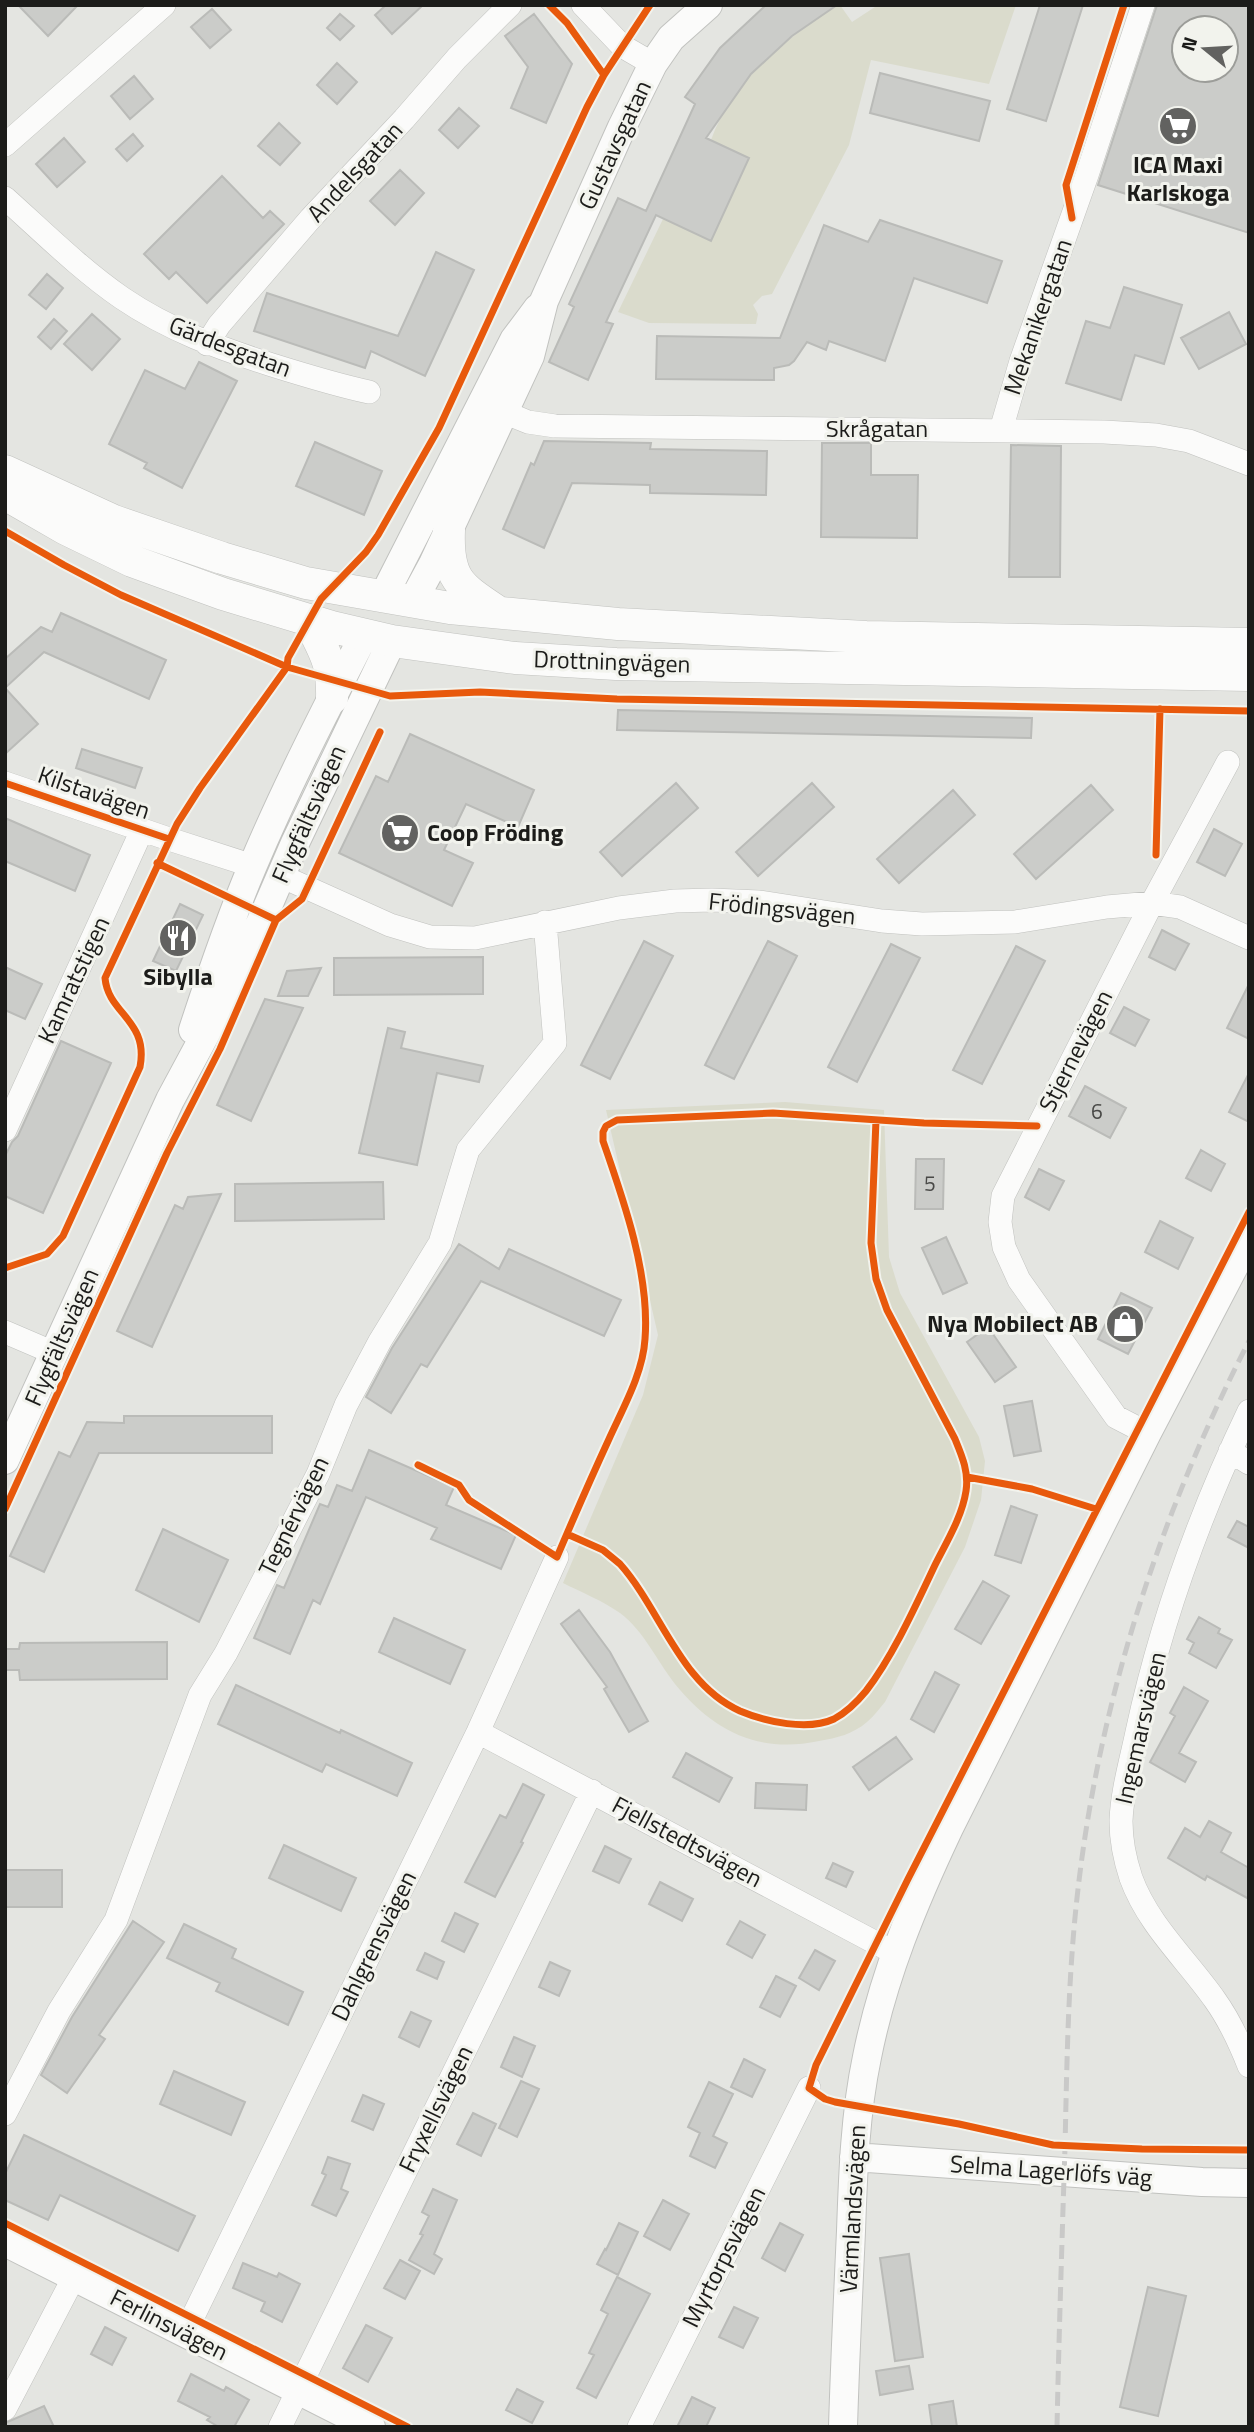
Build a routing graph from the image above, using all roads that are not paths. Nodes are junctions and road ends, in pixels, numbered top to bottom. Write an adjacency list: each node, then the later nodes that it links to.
1 (164, 5): 7 (street)
2 (510, 5): 9 (street, Andelsgatan)
3 (583, 5): 6 (street)
4 (708, 5): 6 (street, Gustavsgatan)
5 (1143, 5): 12 (street, Mekanikergatan)
6 (653, 65): 11 (street, Gustavsgatan)
7 (5, 145)
8 (5, 198): 9 (street, Gärdesgatan)
9 (207, 344): 10 (street, Gärdesgatan)
10 (369, 392)
11 (493, 407): 12 (street, Skrågatan); 16 (street, Gustavsgatan); 17 (street, Gustavsgatan)
12 (1001, 430): 13 (street, Skrågatan)
13 (1249, 464)
14 (5, 471): 17 (main road, Drottningvägen)
15 (5, 495): 19 (main road, Drottningvägen)
16 (449, 530): 17 (street, Gustavsgatan); 18 (main road)
17 (398, 599): 18 (main road, Drottningvägen); 20 (main road)
18 (499, 613): 21 (main road, Drottningvägen)
19 (309, 620): 20 (main road, Drottningvägen); 23 (main road)
20 (377, 638): 22 (main road, Drottningvägen); 23 (street, Flygfältsvägen); 28 (street, Flygfältsvägen)
21 (1249, 644)
22 (1249, 675)
23 (332, 698): 27 (street, Flygfältsvägen)
24 (1228, 761): 29 (street, Stjernevägen)
25 (5, 783): 26 (street, Kilstavägen)
26 (142, 830): 27 (street, Kilstavägen); 33 (street, Kamratstigen)
27 (253, 866): 28 (street); 32 (street, Flygfältsvägen)
28 (281, 876): 30 (street, Frödingsvägen); 32 (street, Flygfältsvägen)
29 (1152, 903): 30 (street, Frödingsvägen); 31 (street, Frödingsvägen); 38 (street, Stjernevägen)
30 (545, 922): 48 (street, Tegnérvägen)
31 (1249, 938)
32 (170, 1100): 36 (street, Flygfältsvägen)
33 (5, 1130)
34 (1249, 1238): 38 (street, Värmlandsvägen)
35 (5, 1332): 36 (street)
36 (54, 1353): 40 (street, Flygfältsvägen)
37 (1249, 1411): 39 (street, Ingemarsvägen)
38 (1147, 1433): 44 (street, Värmlandsvägen)
39 (1239, 1457): 45 (street, Ingemarsvägen)
40 (5, 1460)
41 (557, 1557): 42 (street, Dahlgrensvägen)
42 (478, 1732): 43 (street, Fjellstedtsvägen); 53 (street, Dahlgrensvägen)
43 (592, 1791): 44 (street, Fjellstedtsvägen); 54 (street, Fryxellsvägen)
44 (895, 1953): 49 (street, Värmlandsvägen)
45 (1242, 2026): 46 (street, Ingemarsvägen)
46 (1249, 2066)
47 (809, 2088): 58 (street, Myrtorpsvägen)
48 (5, 2115)
49 (854, 2157): 50 (street, Selma Lagerlöfs väg); 59 (street, Värmlandsvägen)
50 (1249, 2183)
51 (5, 2242): 52 (street, Ferlinsvägen)
52 (74, 2277): 53 (street, Ferlinsvägen); 55 (street)
53 (185, 2333): 54 (street, Ferlinsvägen)
54 (298, 2390): 56 (street, Fryxellsvägen); 57 (street, Ferlinsvägen)
55 (5, 2409)
56 (280, 2427)
57 (371, 2427)
58 (639, 2427)
59 (843, 2427)

